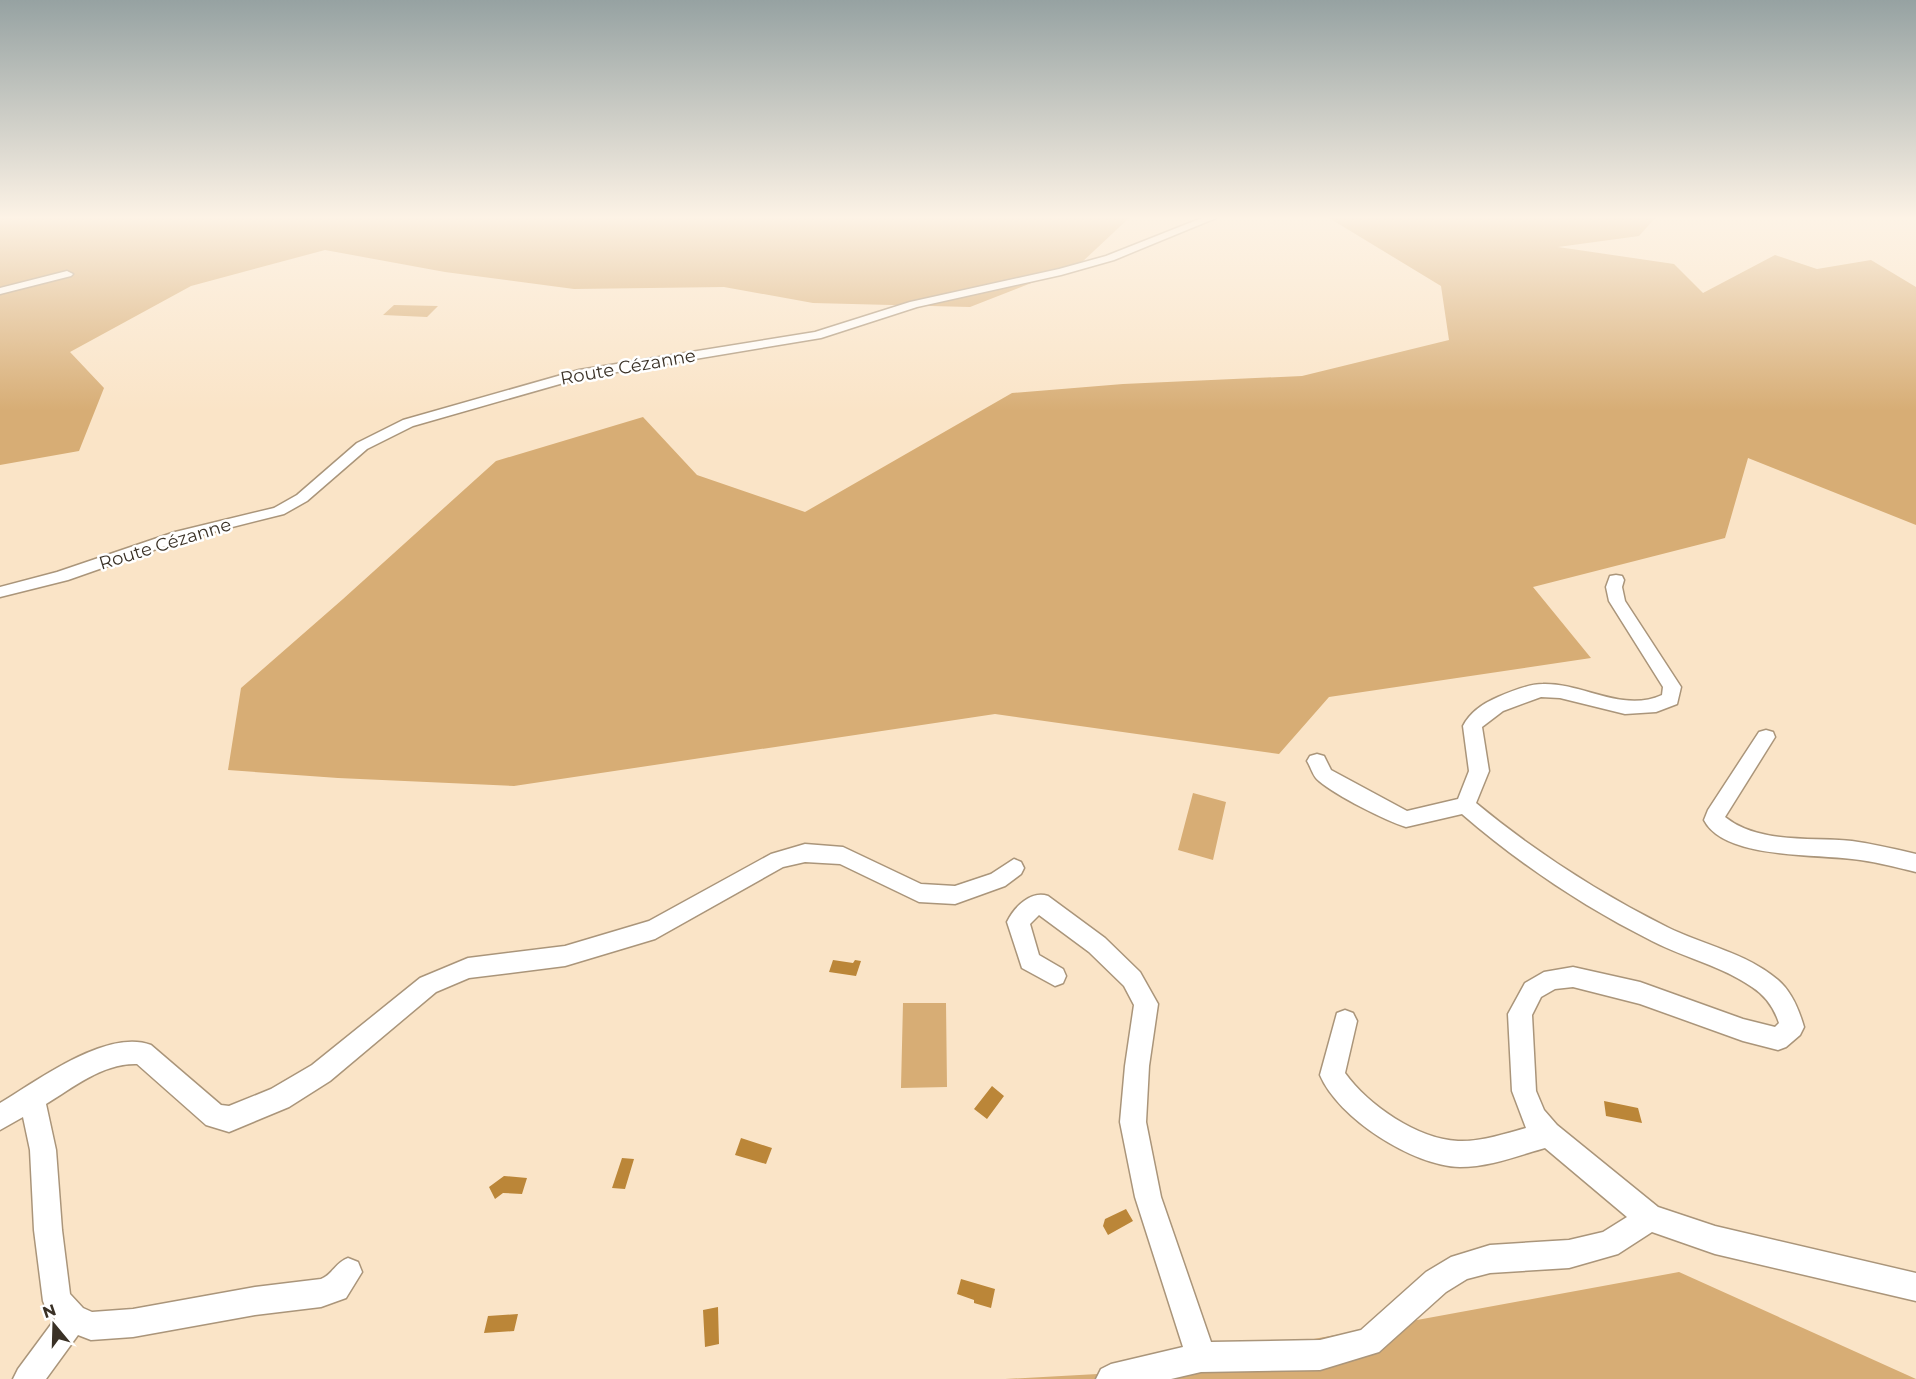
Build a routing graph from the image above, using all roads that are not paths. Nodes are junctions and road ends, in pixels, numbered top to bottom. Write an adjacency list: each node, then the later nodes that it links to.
1 (34, 282): 3 (street)
2 (1013, 282): 5 (street, Route Cézanne)
3 (0, 291)
4 (1616, 580): 8 (street)
5 (0, 592)
6 (1766, 737): 9 (street)
7 (1317, 761): 8 (street)
8 (1465, 805): 15 (street)
9 (1916, 863)
10 (1014, 868): 13 (street)
11 (1054, 976): 20 (street)
12 (1345, 1021): 15 (street)
13 (32, 1098): 14 (street); 19 (street)
14 (0, 1117)
15 (1548, 1134): 16 (street)
16 (1650, 1218): 18 (street); 20 (street)
17 (348, 1272): 19 (street)
18 (1916, 1287)
19 (73, 1318): 21 (street)
20 (1201, 1357): 22 (street)
21 (28, 1379)
22 (1111, 1379)

